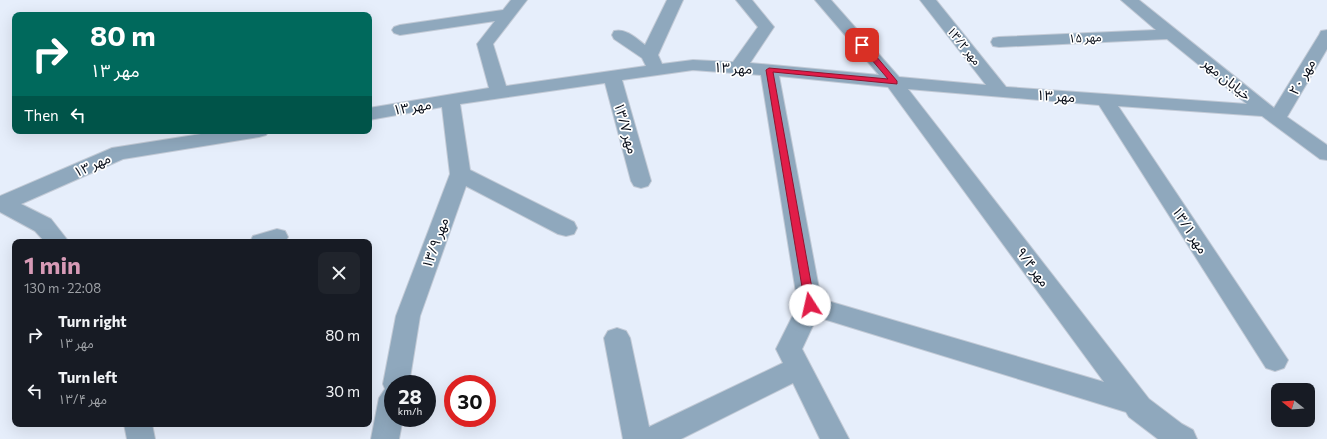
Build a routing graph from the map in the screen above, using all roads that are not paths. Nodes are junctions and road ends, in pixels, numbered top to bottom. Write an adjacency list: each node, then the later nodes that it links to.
1 (518, 0): 7 (street)
2 (675, 0): 13 (street)
3 (744, 0): 14 (street)
4 (823, 0): 17 (street, مهر ۹/۴)
5 (928, 0): 19 (street, مهر ۱۳/۲)
6 (1129, 0): 9 (street, خیابان مهر)
7 (508, 14): 8 (street); 18 (street)
8 (400, 30)
9 (1170, 34): 12 (street, مهر ۱۵); 23 (street, خیابان مهر)
10 (620, 35): 13 (street)
11 (1327, 35): 23 (street, مهر ۲۰)
12 (999, 42)
13 (653, 62): 14 (street, مهر ۱۳); 16 (street, مهر ۱۳)
14 (738, 68): 15 (street, مهر ۱۳)
15 (769, 70): 17 (street, مهر ۱۳); 30 (street)
16 (612, 76): 18 (street, مهر ۱۳); 27 (street, مهر ۱۳/۷)
17 (894, 82): 19 (street, مهر ۱۳); 35 (street, مهر ۹/۴)
18 (499, 92): 21 (street, مهر ۱۳)
19 (1001, 92): 20 (street, مهر ۱۳)
20 (1105, 100): 23 (street, مهر ۱۳); 32 (street, مهر ۱۳/۱)
21 (450, 101): 22 (street, مهر ۱۳); 26 (street, مهر ۱۳/۹)
22 (372, 114)
23 (1272, 115): 25 (street, خیابان مهر)
24 (240, 134): 29 (street, مهر ۱۳)
25 (1322, 148)
26 (460, 174): 28 (street); 34 (street, مهر ۱۳/۹)
27 (641, 181)
28 (566, 228)
29 (55, 239)
30 (810, 305): 33 (street); 35 (street)
31 (616, 338): 40 (street)
32 (1276, 360)
33 (798, 368): 41 (street); 42 (street)
34 (398, 375)
35 (1135, 403): 43 (street, مهر ۹/۴)
36 (138, 427): 38 (street)
37 (387, 427): 39 (street)
38 (140, 439)
39 (385, 439)
40 (636, 439)
41 (652, 439)
42 (835, 439)
43 (1183, 439)

